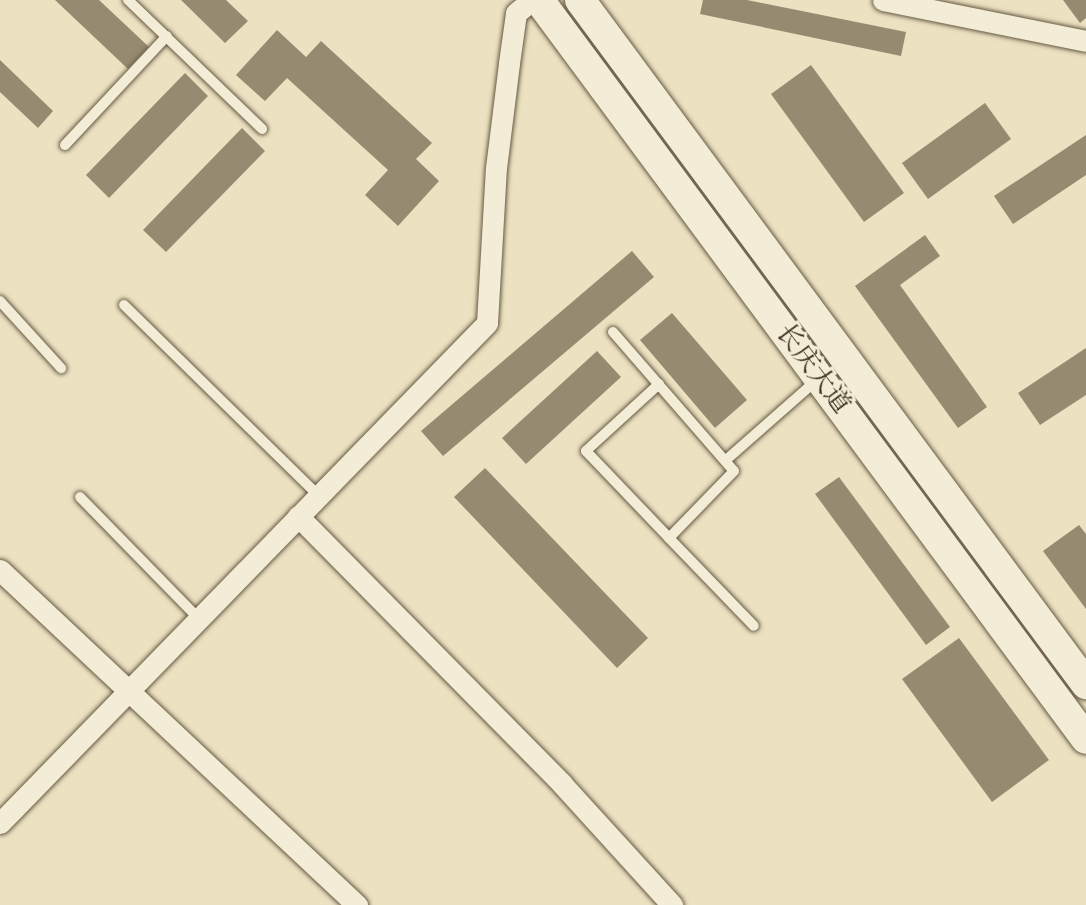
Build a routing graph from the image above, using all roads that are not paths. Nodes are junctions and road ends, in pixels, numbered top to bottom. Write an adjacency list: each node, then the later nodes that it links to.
1 (128, 0): 6 (lane)
2 (532, 0): 17 (street)
3 (539, 0): 14 (main road, 长庆大道)
4 (580, 0): 24 (main road, 长庆大道)
5 (883, 0): 7 (street)
6 (167, 36): 8 (lane); 9 (lane)
7 (1086, 41)
8 (262, 130)
9 (65, 145)
10 (0, 301): 13 (lane)
11 (124, 305): 17 (lane)
12 (613, 332): 15 (lane)
13 (61, 368)
14 (819, 379): 16 (lane); 26 (main road, 长庆大道)
15 (659, 384): 16 (lane); 20 (lane)
16 (726, 460): 20 (lane)
17 (318, 495): 19 (street)
18 (80, 498): 22 (lane)
19 (298, 516): 22 (street); 29 (street)
20 (669, 538): 23 (lane)
21 (0, 570): 25 (street)
22 (198, 618): 25 (street)
23 (754, 626)
24 (1086, 684)
25 (128, 689): 27 (street); 28 (street)
26 (1086, 739)
27 (0, 823)
28 (357, 905)
29 (672, 905)

